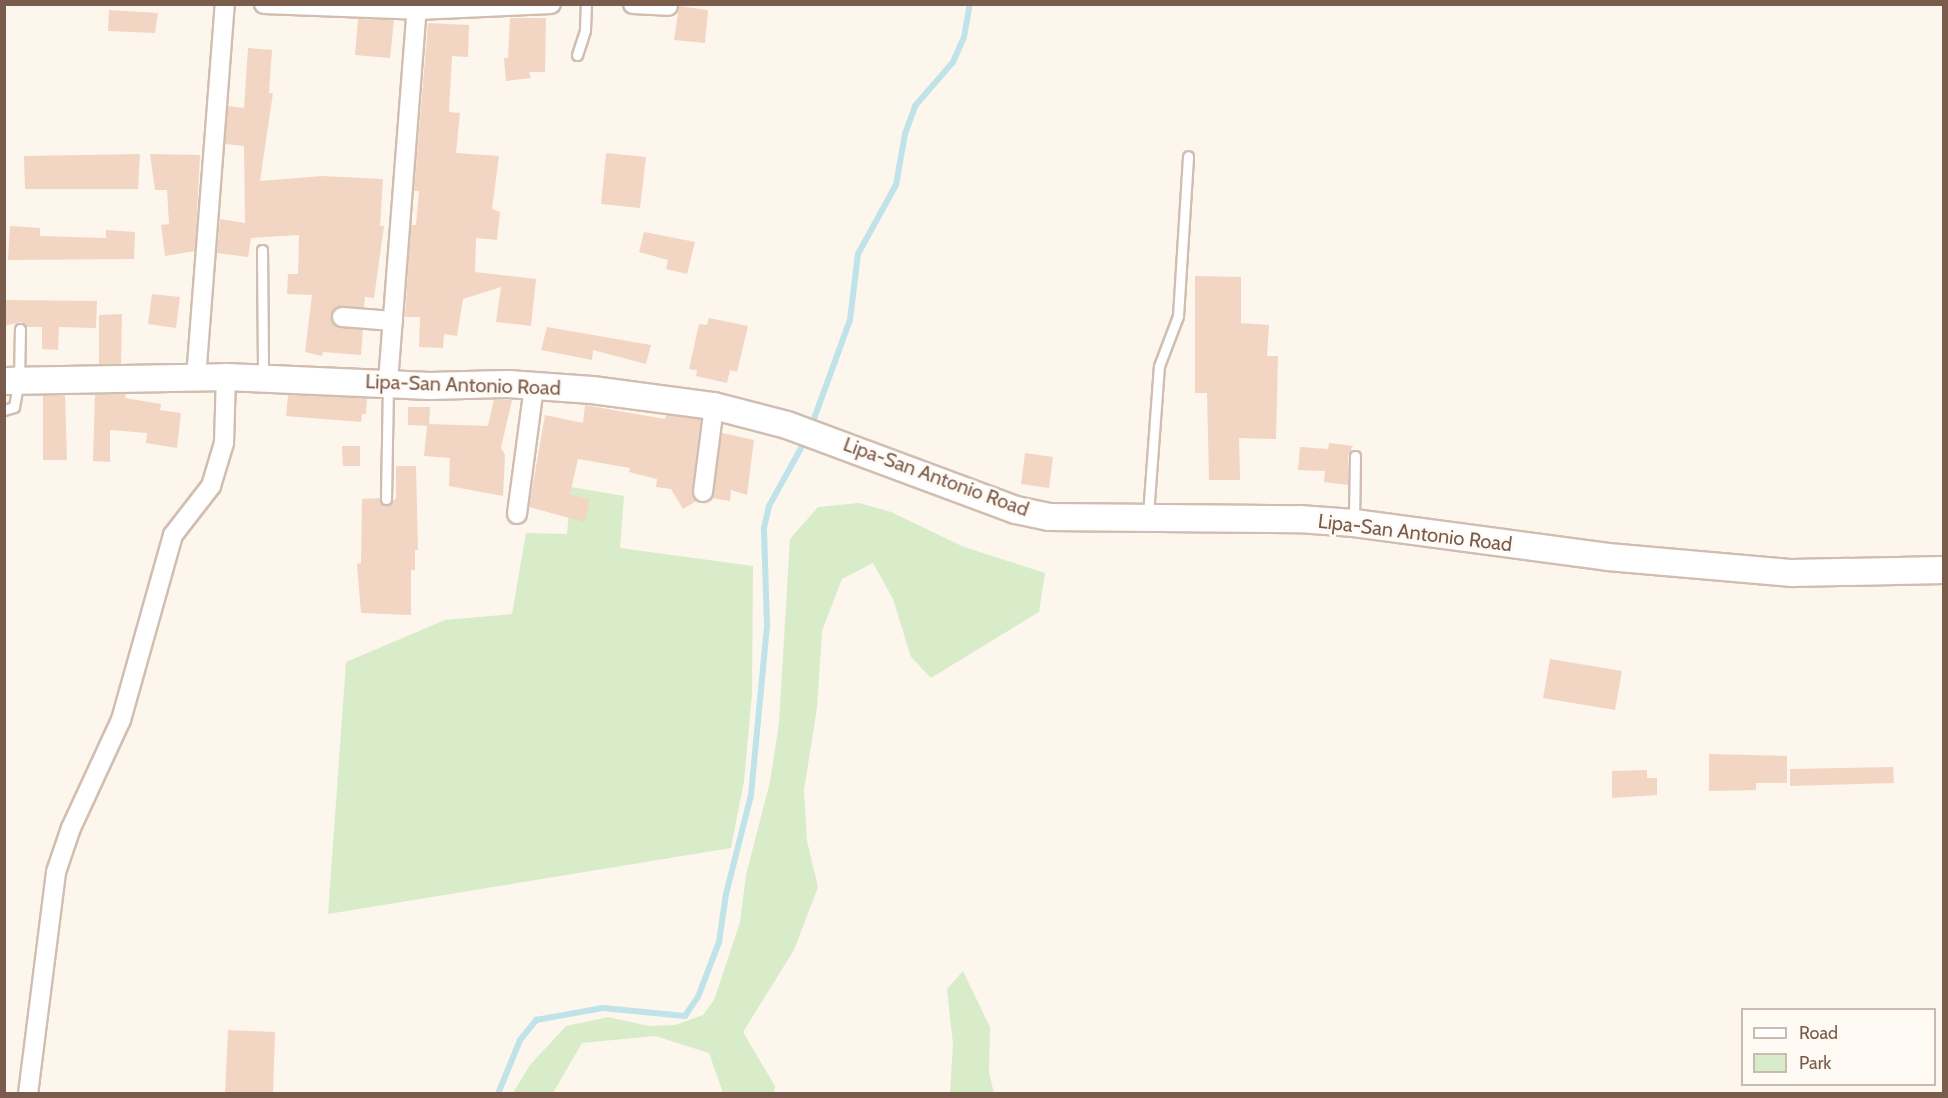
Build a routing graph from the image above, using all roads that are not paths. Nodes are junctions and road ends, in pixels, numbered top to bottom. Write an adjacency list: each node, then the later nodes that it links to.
1 (225, 4): 15 (street)
2 (264, 4): 7 (street)
3 (551, 4): 7 (street)
4 (586, 4): 8 (lane)
5 (633, 4): 6 (street)
6 (668, 6)
7 (417, 7): 12 (street)
8 (577, 55)
9 (1188, 156): 26 (lane)
10 (262, 250): 16 (lane)
11 (342, 317): 12 (street)
12 (393, 321): 18 (street)
13 (20, 329): 17 (lane)
14 (226, 377): 15 (main road, Lipa-San Antonio Road); 16 (main road, Lipa-San Antonio Road); 29 (street)
15 (196, 378): 17 (main road, Lipa-San Antonio Road)
16 (263, 379): 18 (main road, Lipa-San Antonio Road)
17 (12, 381): 21 (lane)
18 (388, 382): 19 (main road, Lipa-San Antonio Road); 24 (lane)
19 (534, 386): 20 (main road, Lipa-San Antonio Road); 25 (street)
20 (714, 406): 23 (street); 26 (main road, Lipa-San Antonio Road)
21 (4, 410)
22 (1355, 456): 27 (lane)
23 (703, 492)
24 (386, 500)
25 (517, 514)
26 (1148, 518): 27 (main road, Lipa-San Antonio Road)
27 (1354, 523): 28 (main road, Lipa-San Antonio Road)
28 (1944, 570)
29 (28, 1094)

